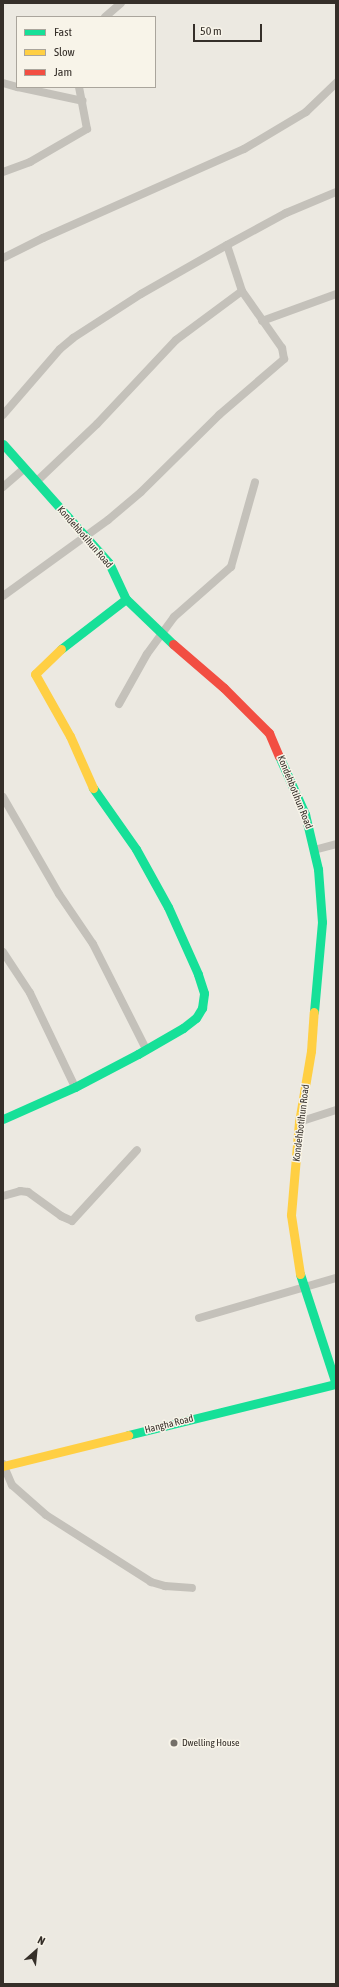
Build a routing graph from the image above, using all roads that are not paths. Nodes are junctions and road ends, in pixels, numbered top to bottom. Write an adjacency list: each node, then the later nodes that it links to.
1 (121, 3): 2 (street)
2 (106, 16)
3 (3, 83): 5 (street)
4 (336, 83): 12 (street)
5 (16, 86)
6 (23, 88): 8 (street)
7 (79, 88): 8 (street)
8 (83, 101): 9 (street)
9 (3, 172)
10 (336, 192): 11 (street)
11 (228, 245): 13 (street); 16 (street)
12 (3, 258)
13 (242, 291): 15 (street); 19 (street)
14 (336, 294): 15 (street)
15 (262, 321): 22 (street)
16 (3, 415)
17 (3, 444): 18 (main road, Kondehbotihun Road)
18 (24, 469): 19 (main road, Kondehbotihun Road); 21 (street)
19 (36, 482): 22 (main road, Kondehbotihun Road)
20 (255, 482): 25 (street)
21 (3, 487)
22 (85, 537): 23 (street); 24 (main road, Kondehbotihun Road)
23 (3, 596)
24 (126, 599): 25 (main road, Kondehbotihun Road); 31 (main road)
25 (161, 634): 26 (street); 29 (main road, Kondehbotihun Road)
26 (119, 704)
27 (3, 796): 31 (street)
28 (336, 844): 29 (street)
29 (314, 850): 35 (main road, Kondehbotihun Road)
30 (3, 952): 32 (street)
31 (146, 1049): 32 (main road)
32 (75, 1087): 34 (main road)
33 (336, 1110): 35 (street)
34 (3, 1119)
35 (299, 1122): 39 (main road, Kondehbotihun Road)
36 (137, 1150): 37 (street)
37 (3, 1196)
38 (336, 1278): 39 (street)
39 (303, 1288): 40 (street); 41 (main road, Kondehbotihun Road)
40 (199, 1318)
41 (336, 1384): 42 (main road, Hangha Road)
42 (3, 1466): 43 (street)
43 (192, 1588)

